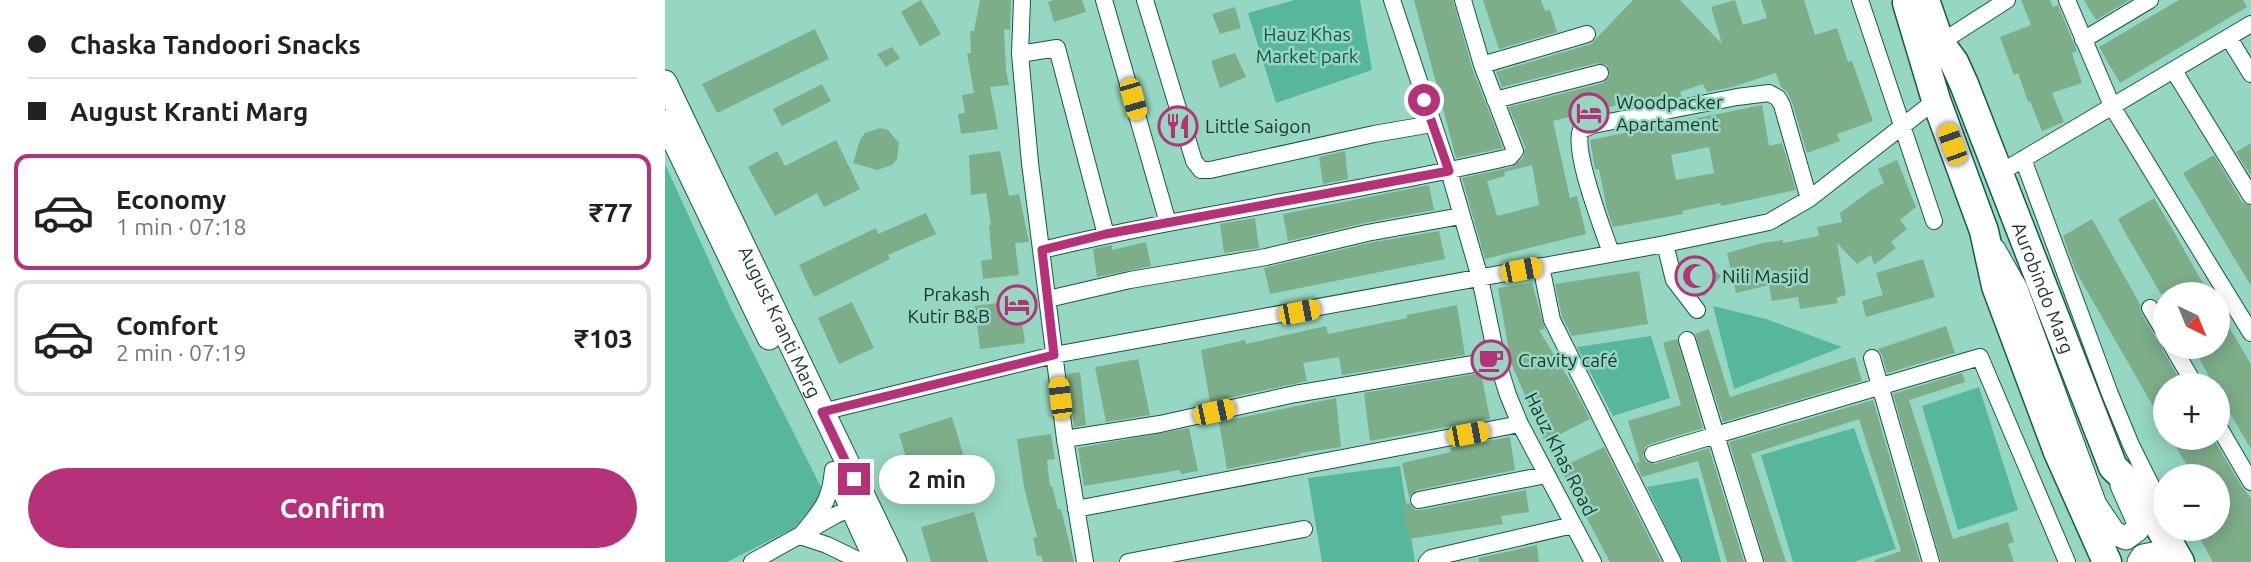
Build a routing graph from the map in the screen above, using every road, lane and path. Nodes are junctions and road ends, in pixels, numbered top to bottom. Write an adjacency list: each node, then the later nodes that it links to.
1 (1104, 0): 36 (street)
2 (1392, 0): 27 (street, Hauz Khas Road)
3 (1463, 0): 18 (street)
4 (1860, 0): 28 (street)
5 (1906, 0): 24 (highway, Aurobindo Marg)
6 (1925, 0): 16 (highway, Aurobindo Marg)
7 (2007, 0): 16 (street)
8 (2067, 0): 15 (street)
9 (2150, 0): 15 (street)
10 (1025, 1): 17 (street)
11 (1149, 1): 27 (street)
12 (2251, 24): 14 (street)
13 (1587, 34): 18 (street)
14 (2229, 38): 19 (street); 21 (street)
15 (2083, 40): 25 (street)
16 (1940, 43): 31 (highway, Aurobindo Marg)
17 (1020, 54): 38 (street); 40 (street)
18 (1482, 65): 23 (street)
19 (2174, 71): 25 (street); 32 (street)
20 (1600, 73): 23 (street)
21 (2251, 74)
22 (665, 82): 54 (main road, August Kranti Marg)
23 (1495, 100): 30 (street)
24 (1936, 100): 28 (street); 37 (highway, Aurobindo Marg)
25 (2113, 108): 29 (street); 48 (street)
26 (665, 122): 61 (main road, August Kranti Marg)
27 (1432, 124): 30 (street, Hauz Khas Road)
28 (1902, 127): 33 (street); 35 (street)
29 (2023, 159): 31 (street); 64 (street)
30 (1449, 171): 34 (street, Hauz Khas Road); 36 (street)
31 (1998, 174): 60 (highway, Aurobindo Marg)
32 (2251, 196)
33 (1809, 199): 39 (street); 41 (street)
34 (1461, 216): 43 (street, Hauz Khas Road); 44 (street)
35 (1934, 221)
36 (1168, 223): 38 (street)
37 (1984, 231): 60 (main road); 84 (highway, Aurobindo Marg)
38 (1106, 234): 40 (street)
39 (1665, 244): 41 (street); 46 (street)
40 (1042, 250): 44 (street)
41 (1611, 253): 42 (street)
42 (1541, 266): 43 (street); 80 (street)
43 (1480, 278): 50 (street); 52 (street, Hauz Khas Road)
44 (1048, 299): 50 (street)
45 (2150, 308): 47 (street)
46 (1696, 310)
47 (2153, 313)
48 (2251, 333)
49 (1687, 340): 56 (street)
50 (1054, 355): 54 (street); 57 (street)
51 (1872, 358): 53 (street)
52 (1497, 360): 55 (street, Hauz Khas Road); 57 (street)
53 (1879, 386): 56 (street); 82 (street); 83 (street)
54 (822, 412): 66 (main road, August Kranti Marg)
55 (1520, 424): 62 (street, Hauz Khas Road); 67 (street)
56 (1716, 435): 59 (street); 81 (street)
57 (1065, 439): 67 (street)
58 (2230, 446): 63 (street)
59 (1653, 454)
60 (2113, 467): 87 (highway, Aurobindo Marg)
61 (833, 470): 66 (main road, August Kranti Marg); 70 (street)
62 (1546, 475): 65 (street); 68 (street, Hauz Khas Road)
63 (2251, 482)
64 (2153, 488)
65 (1419, 500)
66 (859, 504): 70 (street); 74 (main road, August Kranti Marg); 75 (main road, August Kranti Marg)
67 (1076, 509): 76 (street)
68 (1573, 525): 78 (street); 79 (street, Hauz Khas Road)
69 (1304, 529): 77 (street)
70 (800, 536): 72 (street); 73 (street)
71 (2183, 541): 88 (street)
72 (752, 562)
73 (862, 562)
74 (877, 562)
75 (895, 562)
76 (1086, 562)
77 (1128, 562)
78 (1427, 562)
79 (1593, 562)
80 (1672, 562)
81 (1755, 562)
82 (1931, 562)
83 (2067, 562)
84 (2107, 562)
85 (2139, 562): 86 (main road)
86 (2164, 562)
87 (2180, 562)
88 (2195, 562)

